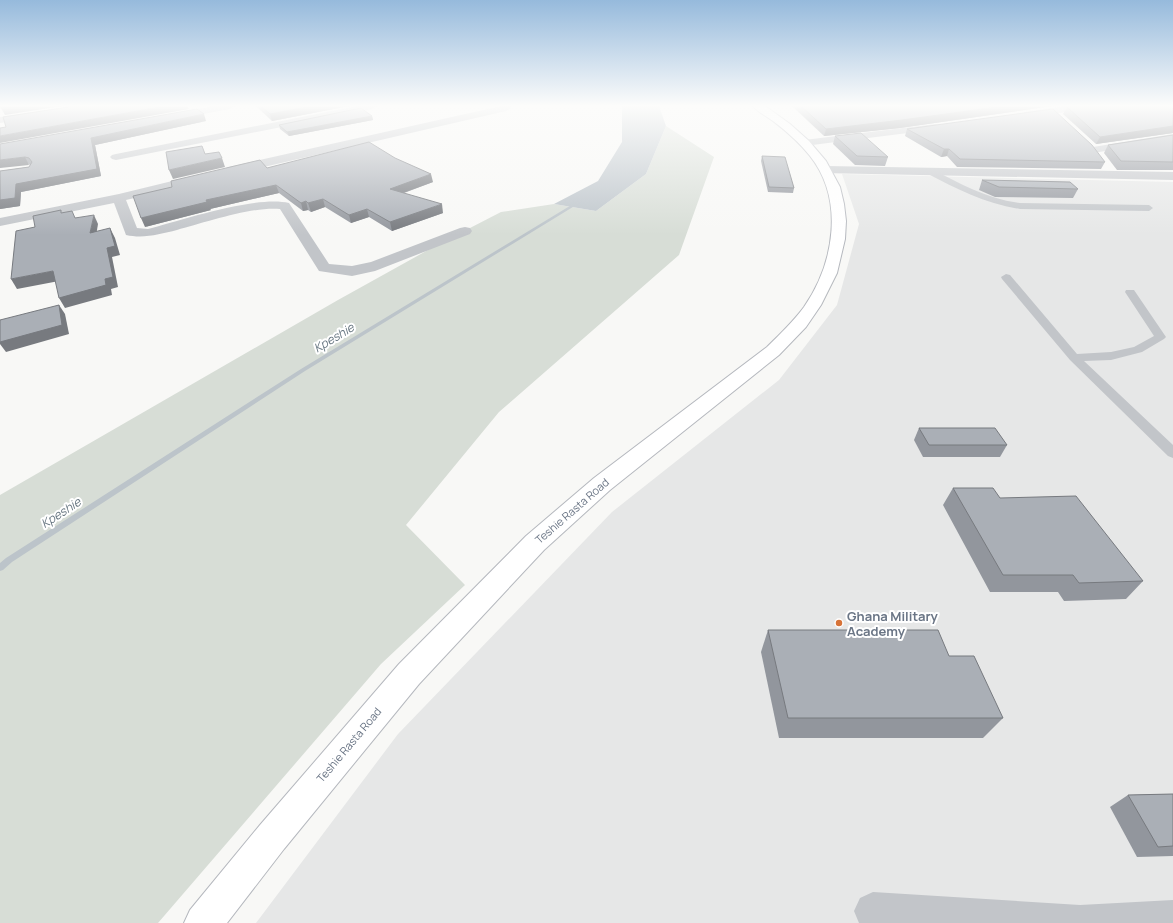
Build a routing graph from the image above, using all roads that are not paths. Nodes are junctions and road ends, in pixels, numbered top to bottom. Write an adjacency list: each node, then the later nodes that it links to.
1 (156, 149): 6 (street)
2 (326, 149): 9 (street)
3 (809, 149): 7 (main road, Teshie Rasta Road)
4 (1099, 149): 5 (street)
5 (1093, 150): 10 (street)
6 (116, 157)
7 (826, 170): 8 (street); 25 (main road, Teshie Rasta Road)
8 (929, 171): 10 (street); 13 (lane)
9 (225, 172)
10 (1113, 175): 12 (street)
11 (210, 176): 15 (street)
12 (1173, 176)
13 (959, 186): 14 (lane); 16 (lane)
14 (981, 186)
15 (119, 198): 17 (street); 18 (street)
16 (1149, 208)
17 (0, 222)
18 (465, 231)
19 (1006, 277): 21 (lane)
20 (1130, 292): 21 (lane)
21 (1074, 358): 22 (lane)
22 (1173, 453)
23 (873, 911): 26 (street)
24 (1173, 918): 27 (street)
25 (202, 923)
26 (1078, 923)
27 (1081, 923)

